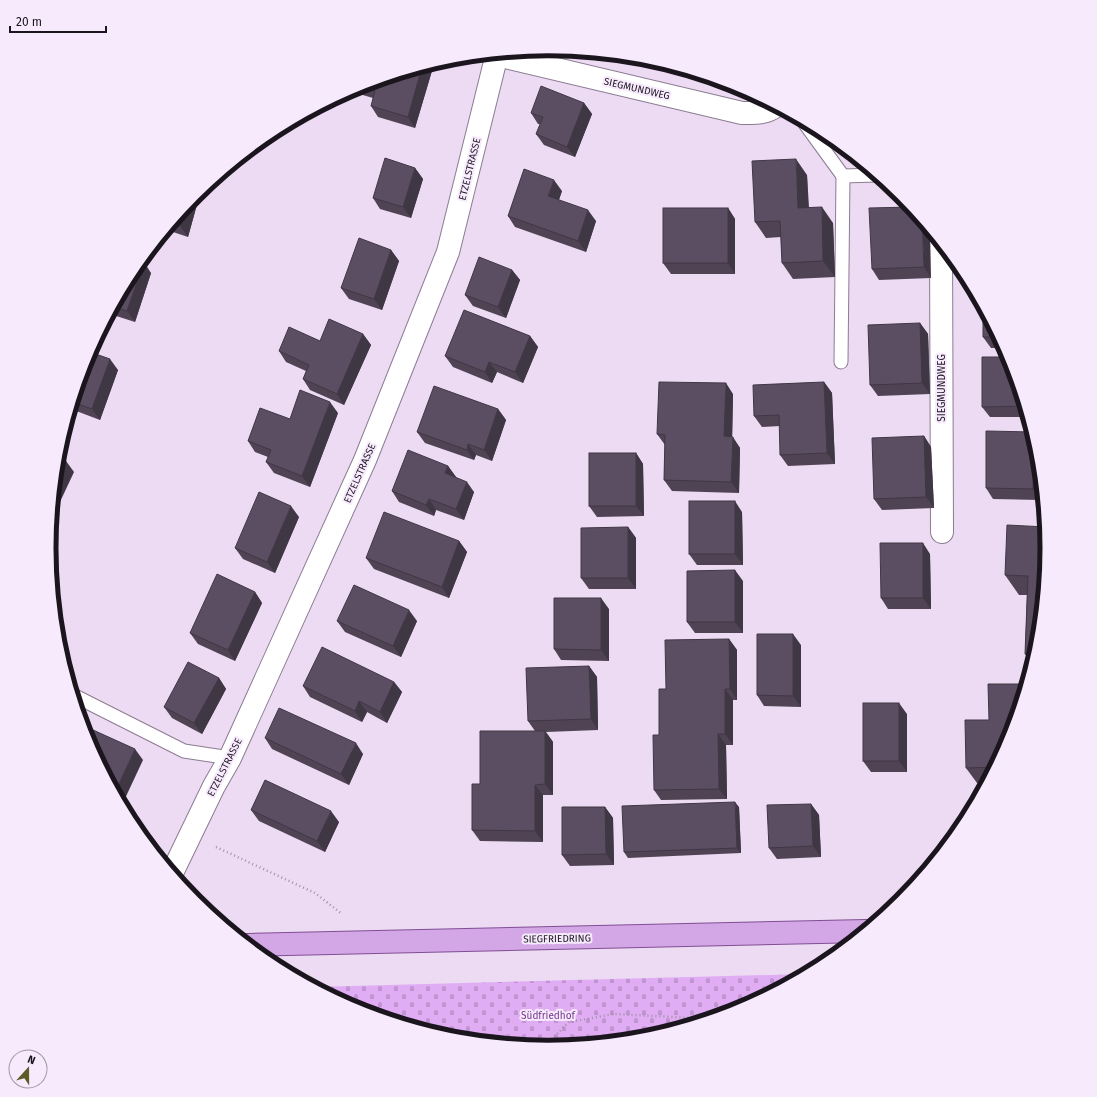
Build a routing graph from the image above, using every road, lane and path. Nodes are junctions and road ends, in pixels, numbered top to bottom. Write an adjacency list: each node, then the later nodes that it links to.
1 (508, 58): 3 (street, SIEGMUNDWEG)
2 (496, 59): 11 (street, ETZELSTRASSE)
3 (772, 110)
4 (811, 132): 6 (lane)
5 (870, 175): 6 (lane)
6 (843, 176): 8 (lane)
7 (941, 252): 9 (street, SIEGMUNDWEG)
8 (841, 362)
9 (942, 532)
10 (79, 698): 11 (lane)
11 (230, 758): 12 (street, ETZELSTRASSE)
12 (190, 835): 13 (street, ETZELSTRASSE); 14 (path)
13 (174, 868)
14 (345, 917)
15 (858, 931): 16 (main road, SIEGFRIEDRING)
16 (257, 945)
17 (698, 1017): 18 (path)
18 (550, 1041)

